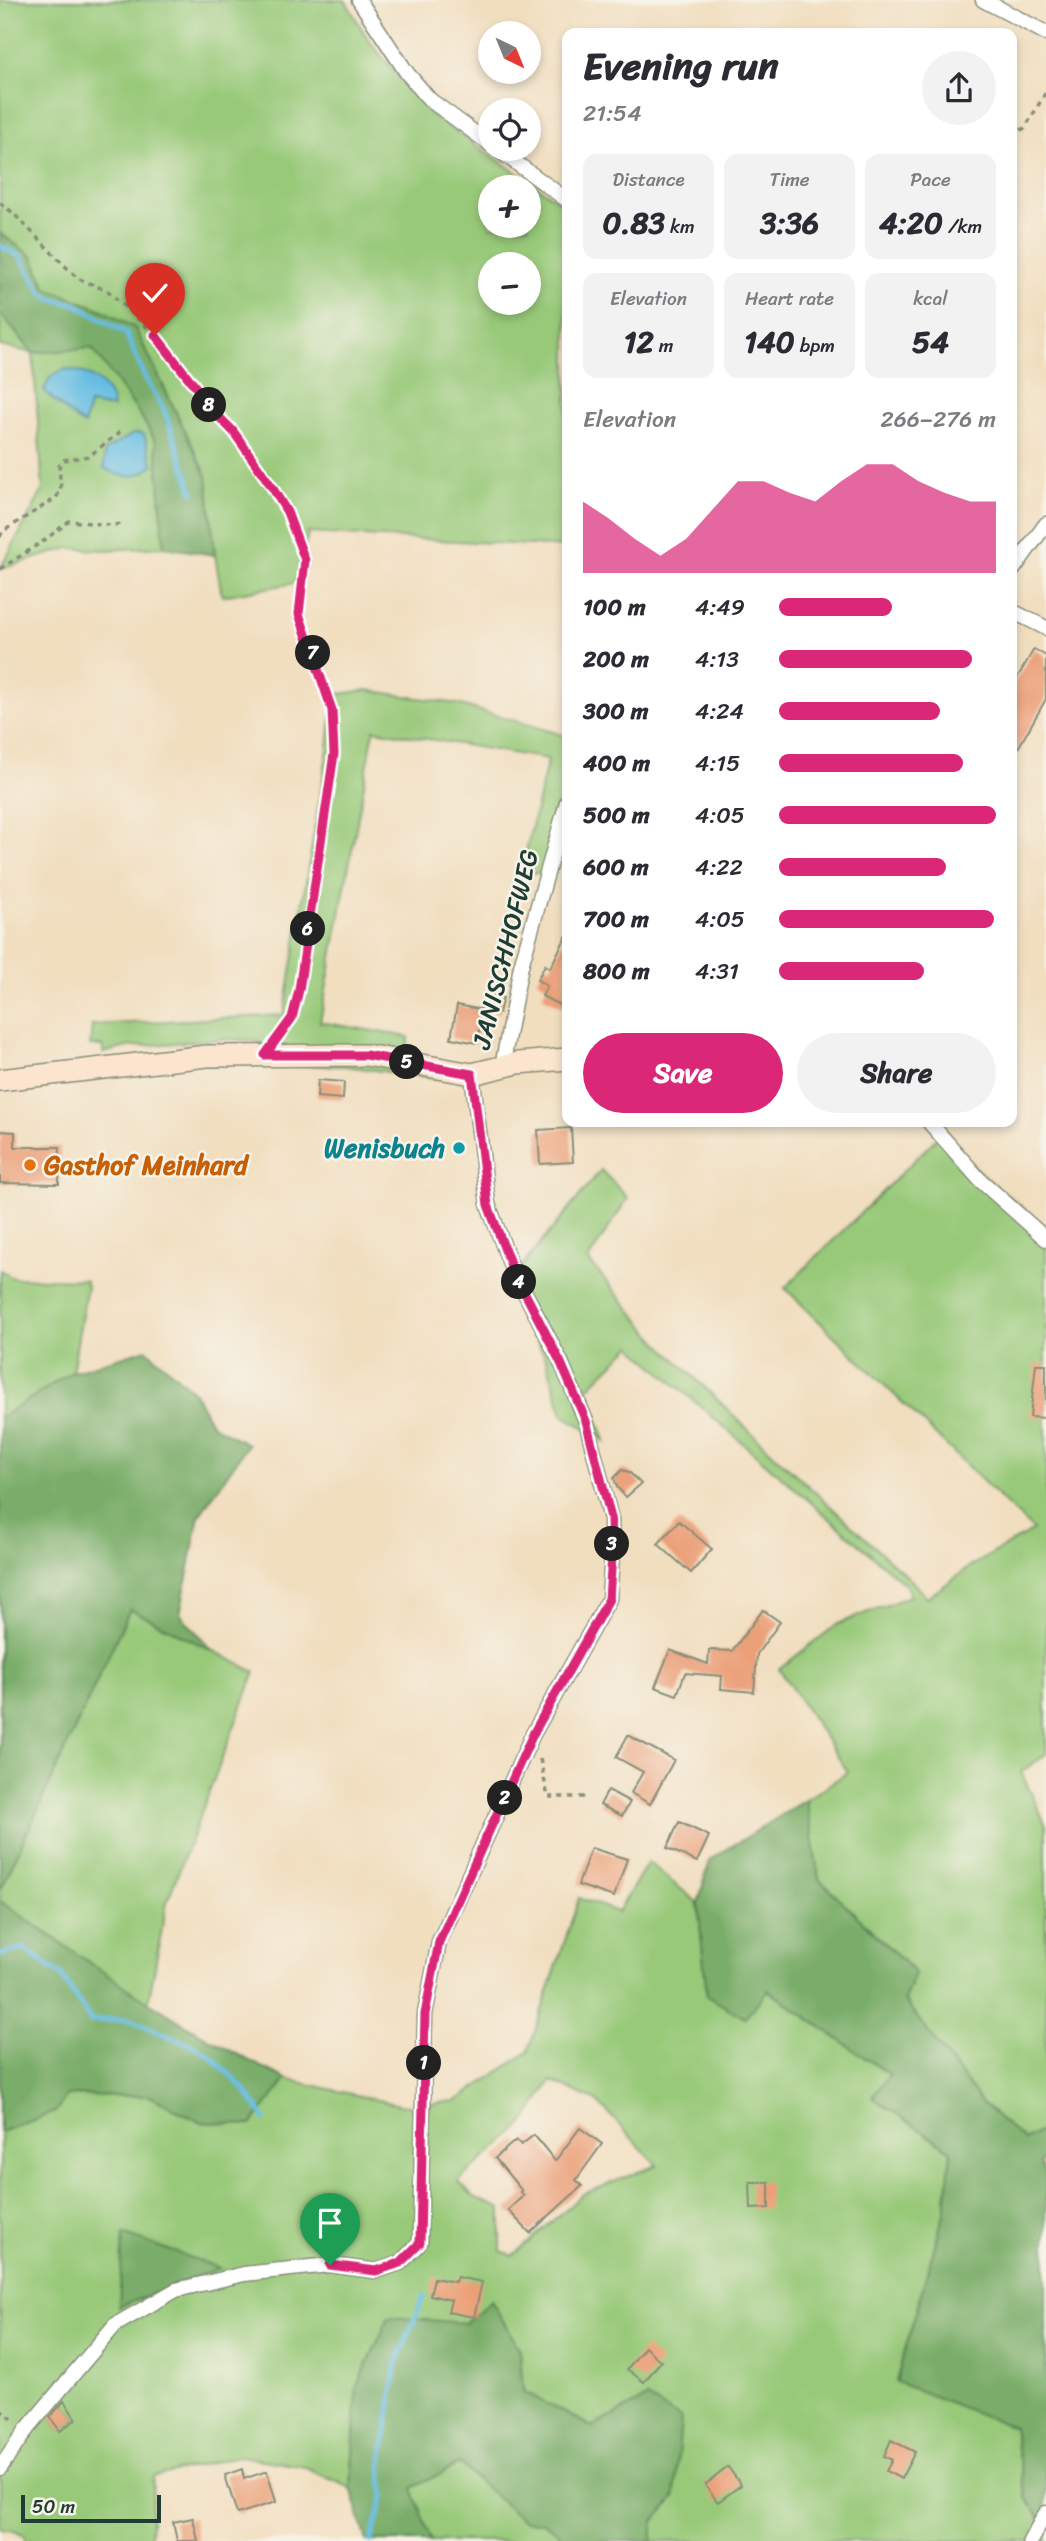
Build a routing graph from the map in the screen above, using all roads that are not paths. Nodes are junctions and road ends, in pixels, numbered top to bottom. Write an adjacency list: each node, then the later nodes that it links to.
1 (359, 0): 4 (street)
2 (983, 0): 3 (street)
3 (1046, 33)
4 (478, 135)
5 (513, 161): 6 (street)
6 (562, 196)
7 (1046, 524): 8 (street)
8 (1017, 565)
9 (1017, 614): 10 (street)
10 (1046, 628)
11 (562, 820): 13 (street, JANISCHHOFWEG)
12 (562, 1060): 13 (street)
13 (502, 1067): 14 (street)
14 (472, 1074): 15 (street); 18 (street)
15 (0, 1080)
16 (933, 1127): 17 (street)
17 (1046, 1239)
18 (0, 2468)
19 (1046, 2513): 20 (street)
20 (1030, 2541)

